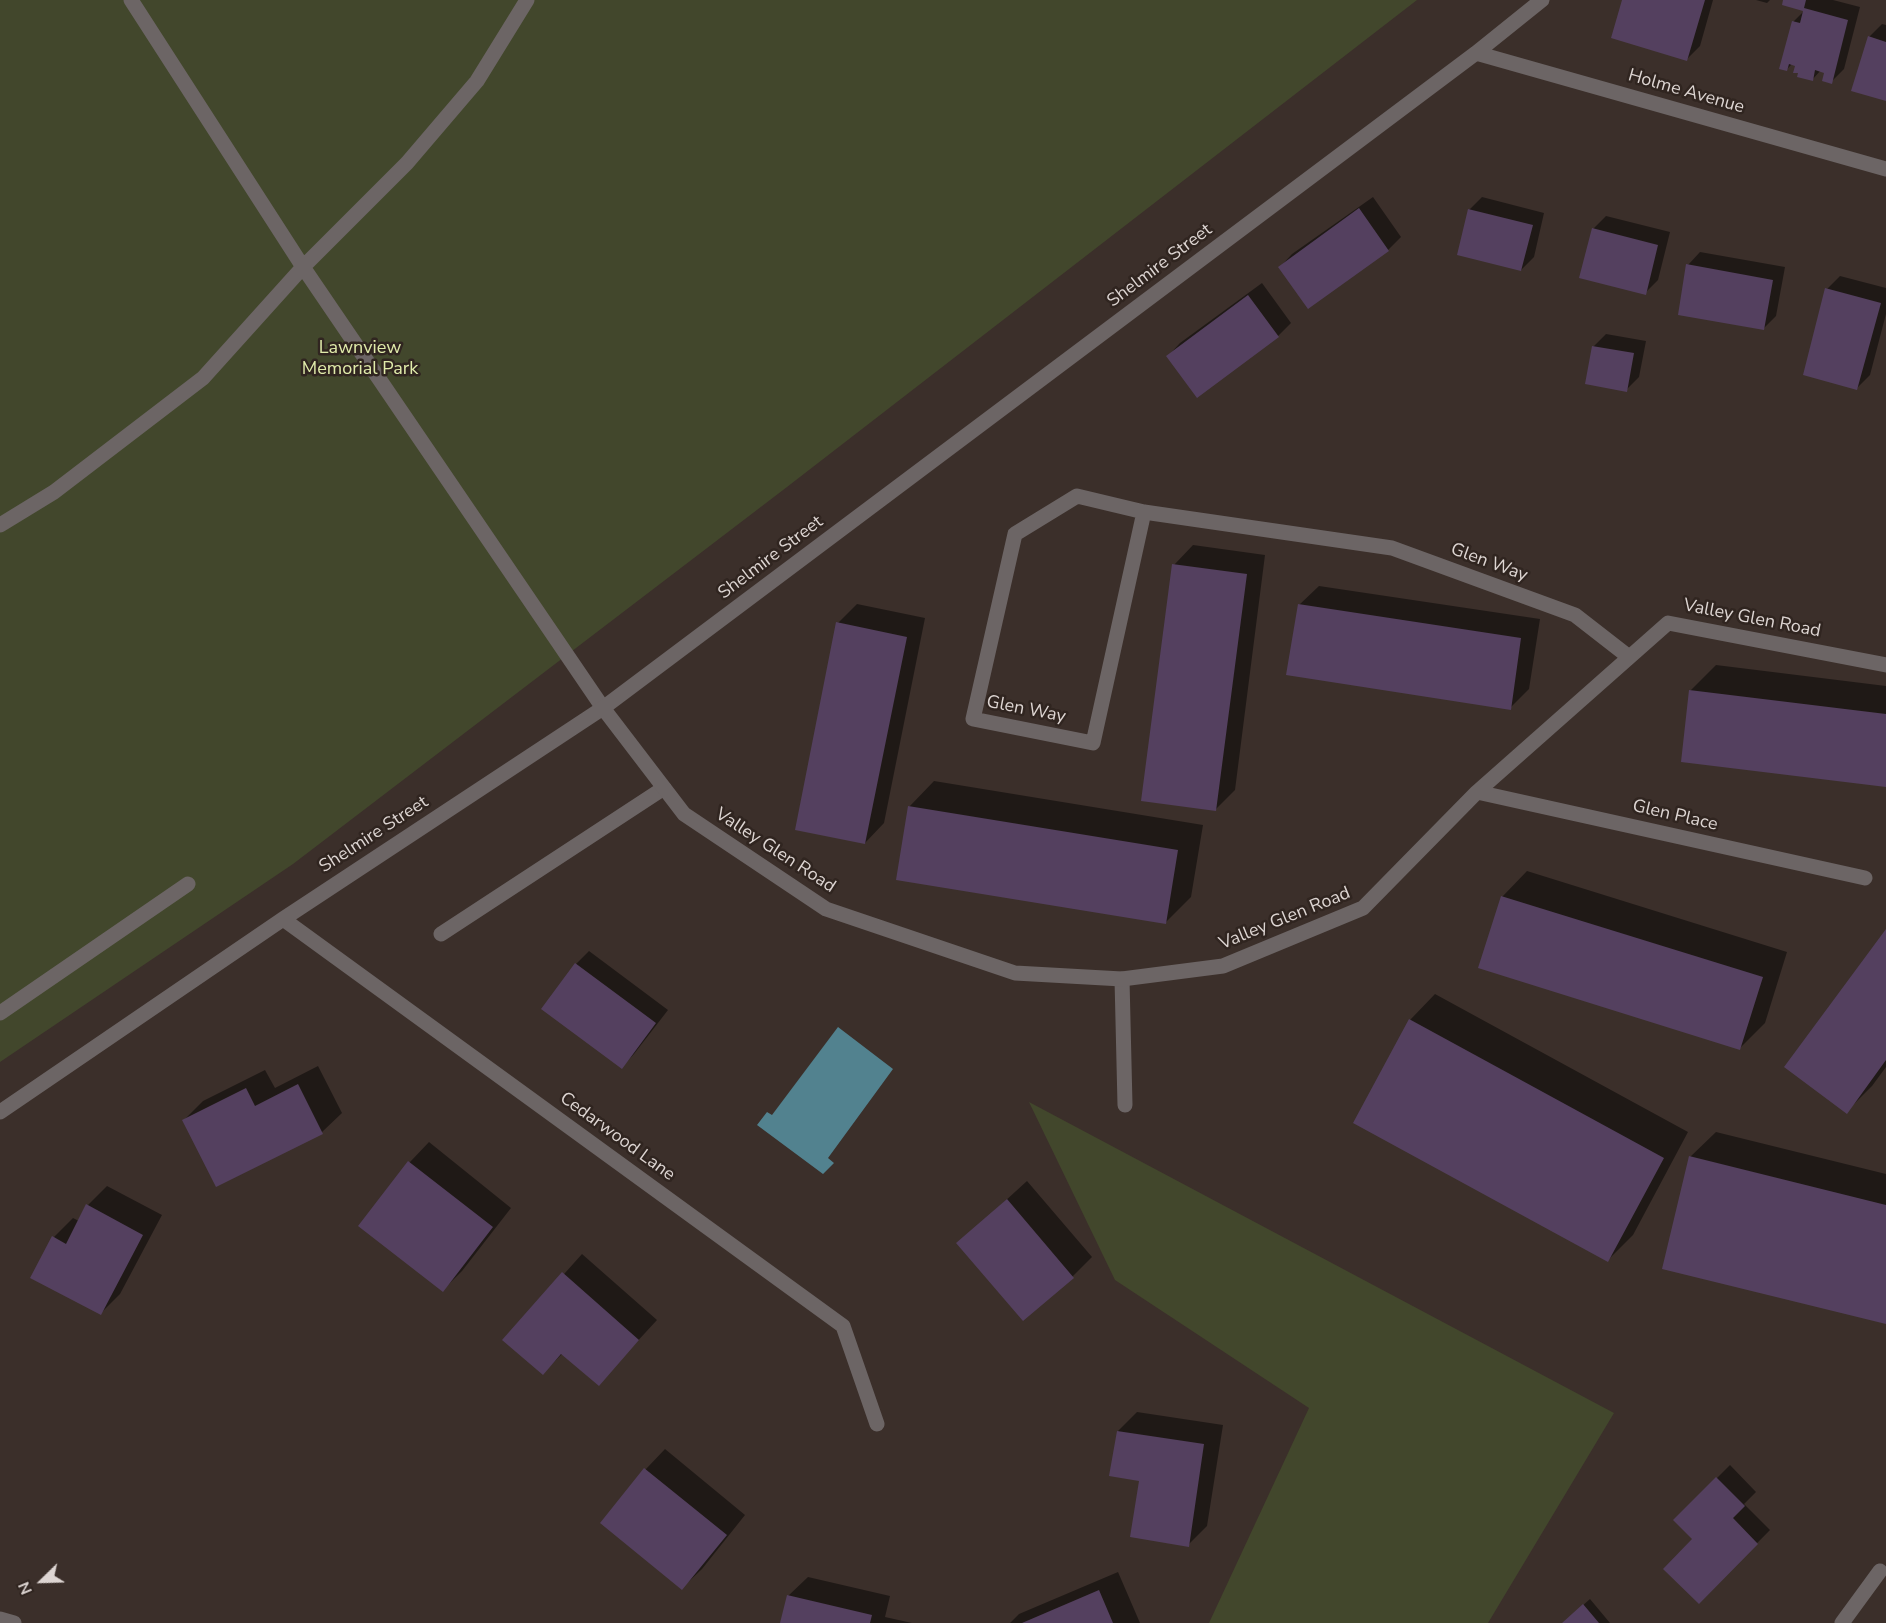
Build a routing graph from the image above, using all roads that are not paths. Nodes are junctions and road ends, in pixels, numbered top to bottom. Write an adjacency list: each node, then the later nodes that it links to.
1 (131, 0): 6 (street, Valley Glen Road)
2 (527, 0): 6 (street)
3 (1542, 0): 4 (street, Shelmire Street)
4 (1476, 54): 5 (street, Holme Avenue); 11 (street, Shelmire Street)
5 (1886, 169)
6 (303, 267): 8 (street); 11 (street, Valley Glen Road)
7 (1143, 512): 7 (street, Glen Way); 9 (street, Glen Way)
8 (0, 525)
9 (1629, 657): 10 (street, Valley Glen Road); 13 (street, Valley Glen Road)
10 (1886, 665)
11 (603, 708): 12 (street, Valley Glen Road); 16 (street, Shelmire Street)
12 (664, 788): 17 (street); 18 (street, Valley Glen Road)
13 (1477, 792): 14 (street, Glen Place); 18 (street, Valley Glen Road)
14 (1865, 878)
15 (188, 884): 19 (street)
16 (283, 919): 21 (street, Shelmire Street); 22 (street, Cedarwood Lane)
17 (441, 934)
18 (1122, 979): 20 (street)
19 (0, 1013)
20 (1125, 1105)
21 (0, 1112)
22 (877, 1424)
23 (1880, 1571): 26 (street)
24 (0, 1619): 25 (street)
25 (14, 1623)
26 (1842, 1623)

